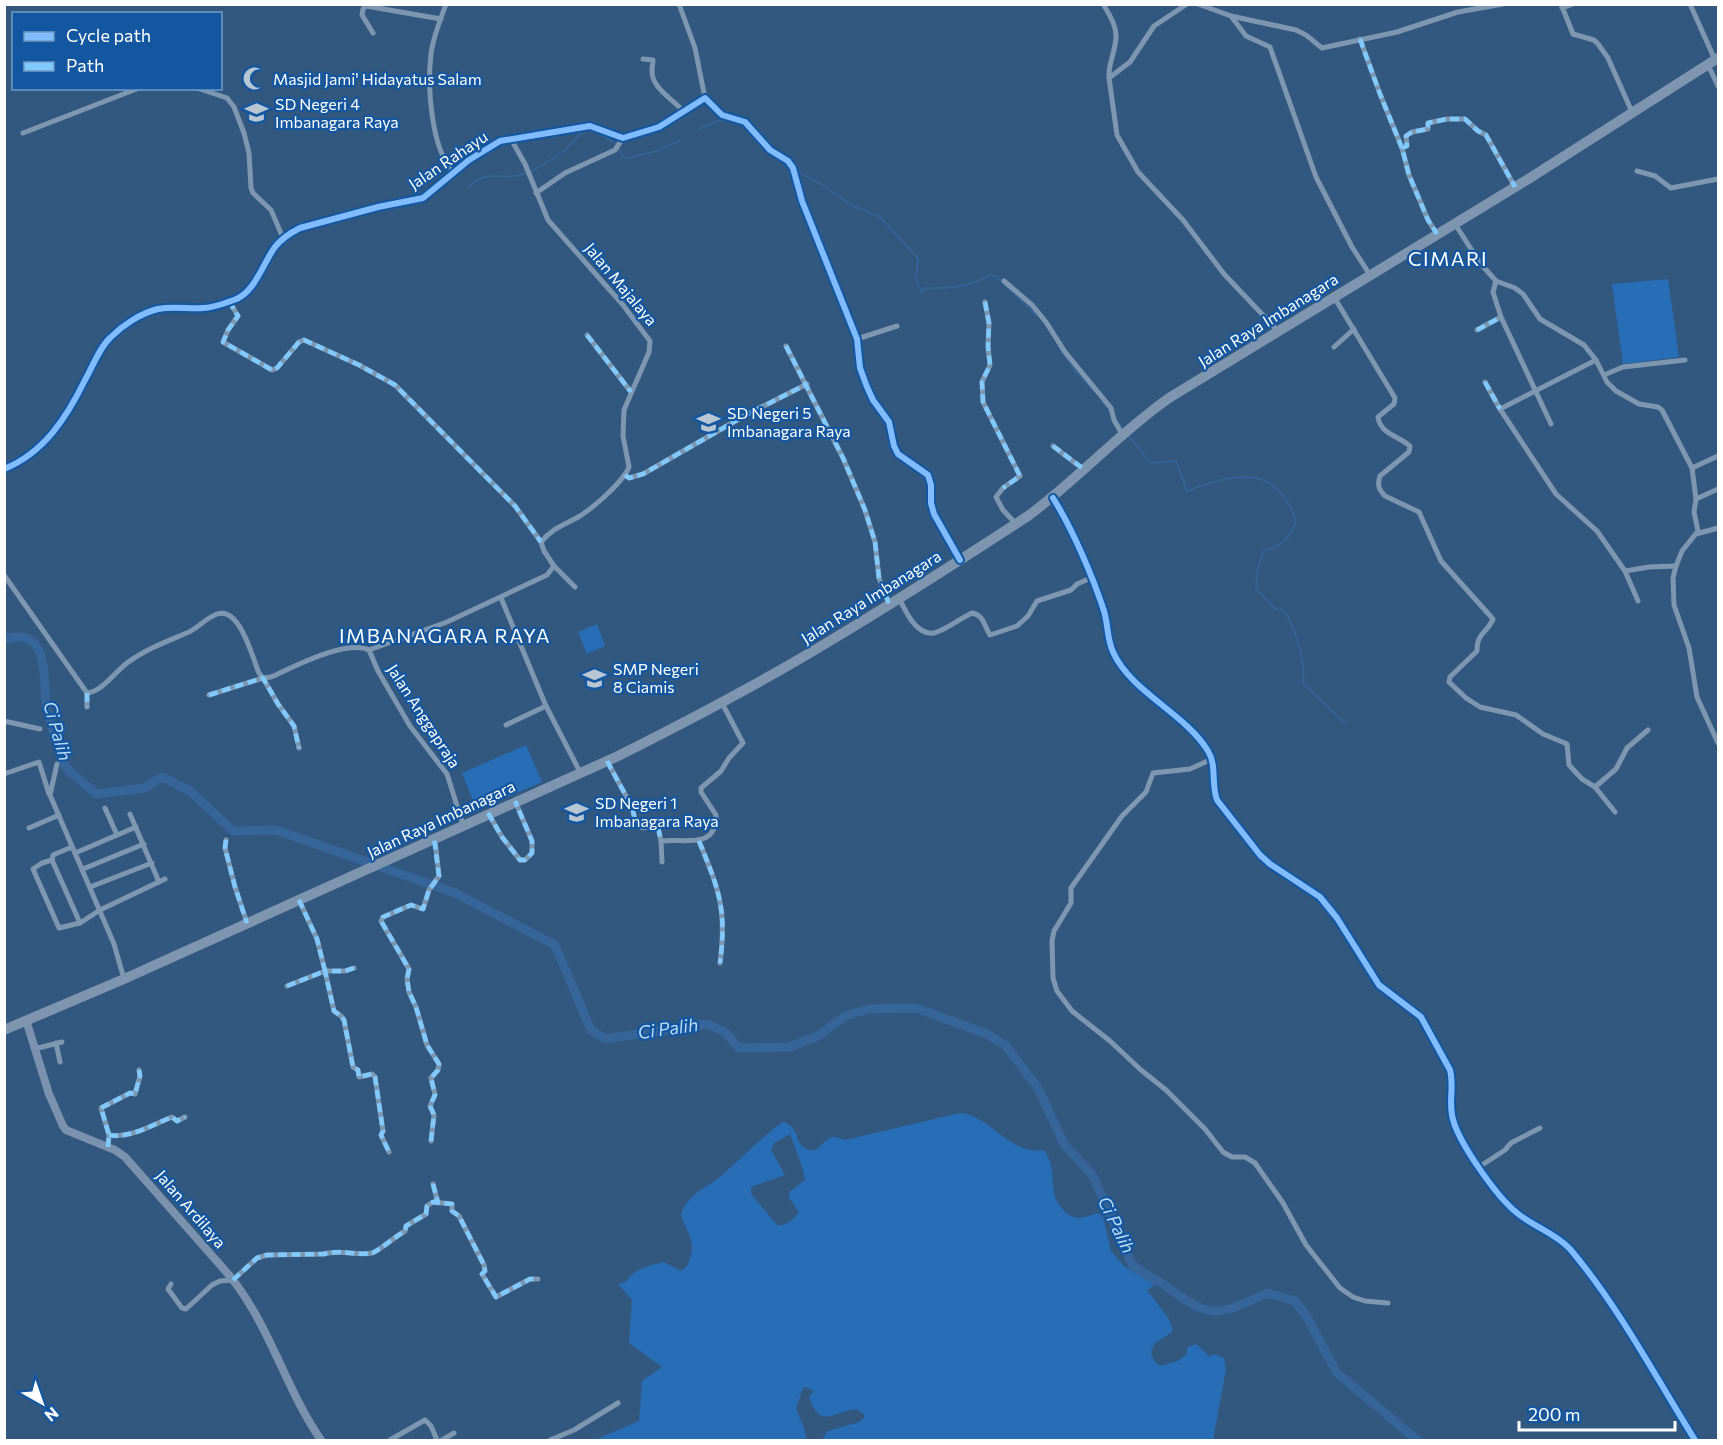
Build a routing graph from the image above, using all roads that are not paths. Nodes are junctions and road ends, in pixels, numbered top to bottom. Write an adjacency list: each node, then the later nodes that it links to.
1 (446, 4): 11 (street)
2 (679, 4): 20 (street)
3 (1103, 4): 16 (street)
4 (1187, 4): 16 (street)
5 (1198, 4): 10 (street)
6 (1503, 4): 13 (street)
7 (1573, 4): 9 (street)
8 (1690, 4): 15 (street)
9 (1561, 6): 22 (street)
10 (1231, 16): 13 (street); 35 (street)
11 (441, 19): 12 (street); 28 (street)
12 (373, 33)
13 (1360, 39): 26 (street)
14 (643, 59): 21 (street)
15 (1714, 61): 17 (street); 22 (highway, Jalan Raya Imbanagara)
16 (1109, 78): 45 (street)
17 (1719, 86)
18 (134, 90): 23 (street)
19 (205, 90): 34 (street)
20 (705, 98): 21 (street); 47 (street)
21 (683, 111): 24 (street)
22 (1633, 114): 30 (highway, Jalan Raya Imbanagara)
23 (23, 133)
24 (623, 138): 25 (street, Jalan Rahayu); 31 (street)
25 (511, 139): 28 (street, Jalan Rahayu); 31 (street, Jalan Majalaya)
26 (1402, 148): 30 (street); 33 (street)
27 (1637, 171): 29 (street)
28 (453, 172): 34 (street, Jalan Rahayu)
29 (1719, 178)
30 (1515, 187): 32 (highway, Jalan Raya Imbanagara)
31 (536, 193): 55 (street, Jalan Majalaya)
32 (1455, 224): 33 (highway, Jalan Raya Imbanagara); 37 (street)
33 (1437, 234): 35 (highway, Jalan Raya Imbanagara)
34 (283, 238): 39 (street, Jalan Rahayu)
35 (1370, 276): 38 (highway, Jalan Raya Imbanagara)
36 (1004, 281): 59 (street)
37 (1496, 281): 41 (street); 50 (street)
38 (1334, 297): 43 (street); 45 (highway, Jalan Raya Imbanagara)
39 (229, 301): 63 (street, Jalan Rahayu); 72 (street)
40 (985, 302): 69 (street)
41 (1501, 318): 44 (street); 56 (street)
42 (897, 326): 47 (street)
43 (1354, 329): 49 (street); 103 (street)
44 (1477, 330)
45 (1278, 331): 59 (highway, Jalan Raya Imbanagara)
46 (588, 335): 55 (street)
47 (857, 339): 73 (street)
48 (786, 346): 54 (street)
49 (1334, 346)
50 (1596, 360): 52 (street); 56 (street)
51 (1685, 360): 52 (street)
52 (1604, 375): 62 (street)
53 (1485, 382): 57 (street)
54 (807, 384): 65 (street); 81 (street)
55 (631, 392): 65 (street, Jalan Majalaya)
56 (1535, 392): 57 (street); 58 (street)
57 (1500, 409): 76 (street)
58 (1551, 424)
59 (1124, 432): 64 (highway, Jalan Raya Imbanagara)
60 (1053, 446): 64 (street)
61 (1719, 456): 62 (street)
62 (1692, 468): 68 (street)
63 (4, 469)
64 (1085, 470): 67 (highway, Jalan Raya Imbanagara)
65 (625, 475): 72 (street)
66 (1719, 489): 68 (street)
67 (1053, 498): 69 (highway, Jalan Raya Imbanagara); 78 (street)
68 (1696, 499): 71 (street)
69 (1016, 524): 73 (highway, Jalan Raya Imbanagara)
70 (1719, 528): 71 (street)
71 (1696, 534): 75 (street)
72 (542, 542): 74 (street)
73 (960, 560): 81 (highway, Jalan Raya Imbanagara)
74 (554, 566): 79 (street); 80 (street)
75 (1676, 566): 76 (street); 94 (street)
76 (1625, 571): 82 (street)
77 (4, 575): 85 (street)
78 (1091, 578): 81 (street); 96 (street)
79 (575, 587)
80 (501, 598): 83 (street); 89 (street)
81 (894, 601): 87 (highway, Jalan Raya Imbanagara)
82 (1638, 601)
83 (369, 650): 84 (street); 111 (street, Jalan Anggapraja)
84 (263, 678): 85 (street); 86 (street); 95 (street)
85 (87, 693): 88 (street)
86 (209, 695)
87 (723, 703): 97 (highway, Jalan Raya Imbanagara); 118 (street)
88 (87, 706)
89 (546, 706): 91 (street); 99 (street)
90 (4, 721): 92 (street)
91 (506, 725)
92 (40, 729)
93 (1648, 730): 103 (street)
94 (1719, 743)
95 (298, 748)
96 (1212, 759): 146 (street); 152 (street)
97 (607, 760): 99 (highway, Jalan Raya Imbanagara); 117 (street)
98 (57, 764): 102 (street)
99 (580, 772): 105 (highway, Jalan Raya Imbanagara)
100 (4, 774): 101 (street)
101 (44, 774): 102 (street); 104 (street)
102 (55, 775): 104 (street)
103 (1595, 787): 107 (street)
104 (50, 795): 110 (street)
105 (515, 801): 108 (highway, Jalan Raya Imbanagara); 108 (street)
106 (105, 808): 114 (street)
107 (1615, 812)
108 (488, 813): 111 (highway, Jalan Raya Imbanagara)
109 (130, 814): 112 (street)
110 (59, 815): 113 (street); 120 (street)
111 (463, 825): 115 (highway, Jalan Raya Imbanagara)
112 (136, 827): 114 (street); 119 (street)
113 (29, 828)
114 (117, 835): 120 (street)
115 (434, 838): 126 (highway, Jalan Raya Imbanagara); 143 (street)
116 (226, 840): 129 (street)
117 (661, 841): 118 (street); 122 (street)
118 (699, 841): 130 (street)
119 (144, 844): 123 (street); 124 (street)
120 (74, 850): 121 (street); 124 (street)
121 (52, 860): 128 (street); 128 (street)
122 (662, 862)
123 (152, 863): 125 (street); 127 (street)
124 (83, 869): 125 (street)
125 (90, 887): 127 (street)
126 (299, 900): 129 (highway, Jalan Raya Imbanagara); 132 (street)
127 (100, 910): 128 (street); 133 (street)
128 (80, 922)
129 (247, 923): 133 (highway, Jalan Raya Imbanagara)
130 (720, 963)
131 (354, 968): 132 (street)
132 (325, 971): 134 (street); 145 (street)
133 (124, 979): 135 (highway, Jalan Raya Imbanagara)
134 (287, 986)
135 (26, 1020): 136 (highway, Jalan Raya Imbanagara); 137 (street, Jalan Ardilaya)
136 (4, 1030)
137 (34, 1049): 138 (street); 144 (street, Jalan Ardilaya)
138 (60, 1062)
139 (139, 1070): 142 (street)
140 (185, 1117): 142 (street)
141 (1540, 1128): 146 (street)
142 (109, 1135): 144 (street)
143 (431, 1141)
144 (108, 1147): 150 (street, Jalan Ardilaya)
145 (389, 1152)
146 (1479, 1167): 160 (street)
147 (433, 1184): 148 (street)
148 (438, 1203): 149 (street); 150 (street)
149 (538, 1279)
150 (233, 1280): 151 (street); 155 (street, Jalan Ardilaya)
151 (171, 1284)
152 (1388, 1303)
153 (618, 1403): 159 (street)
154 (454, 1433): 158 (street)
155 (321, 1440)
156 (390, 1440): 157 (street)
157 (436, 1440)
158 (442, 1440)
159 (550, 1440)
160 (1695, 1440)

